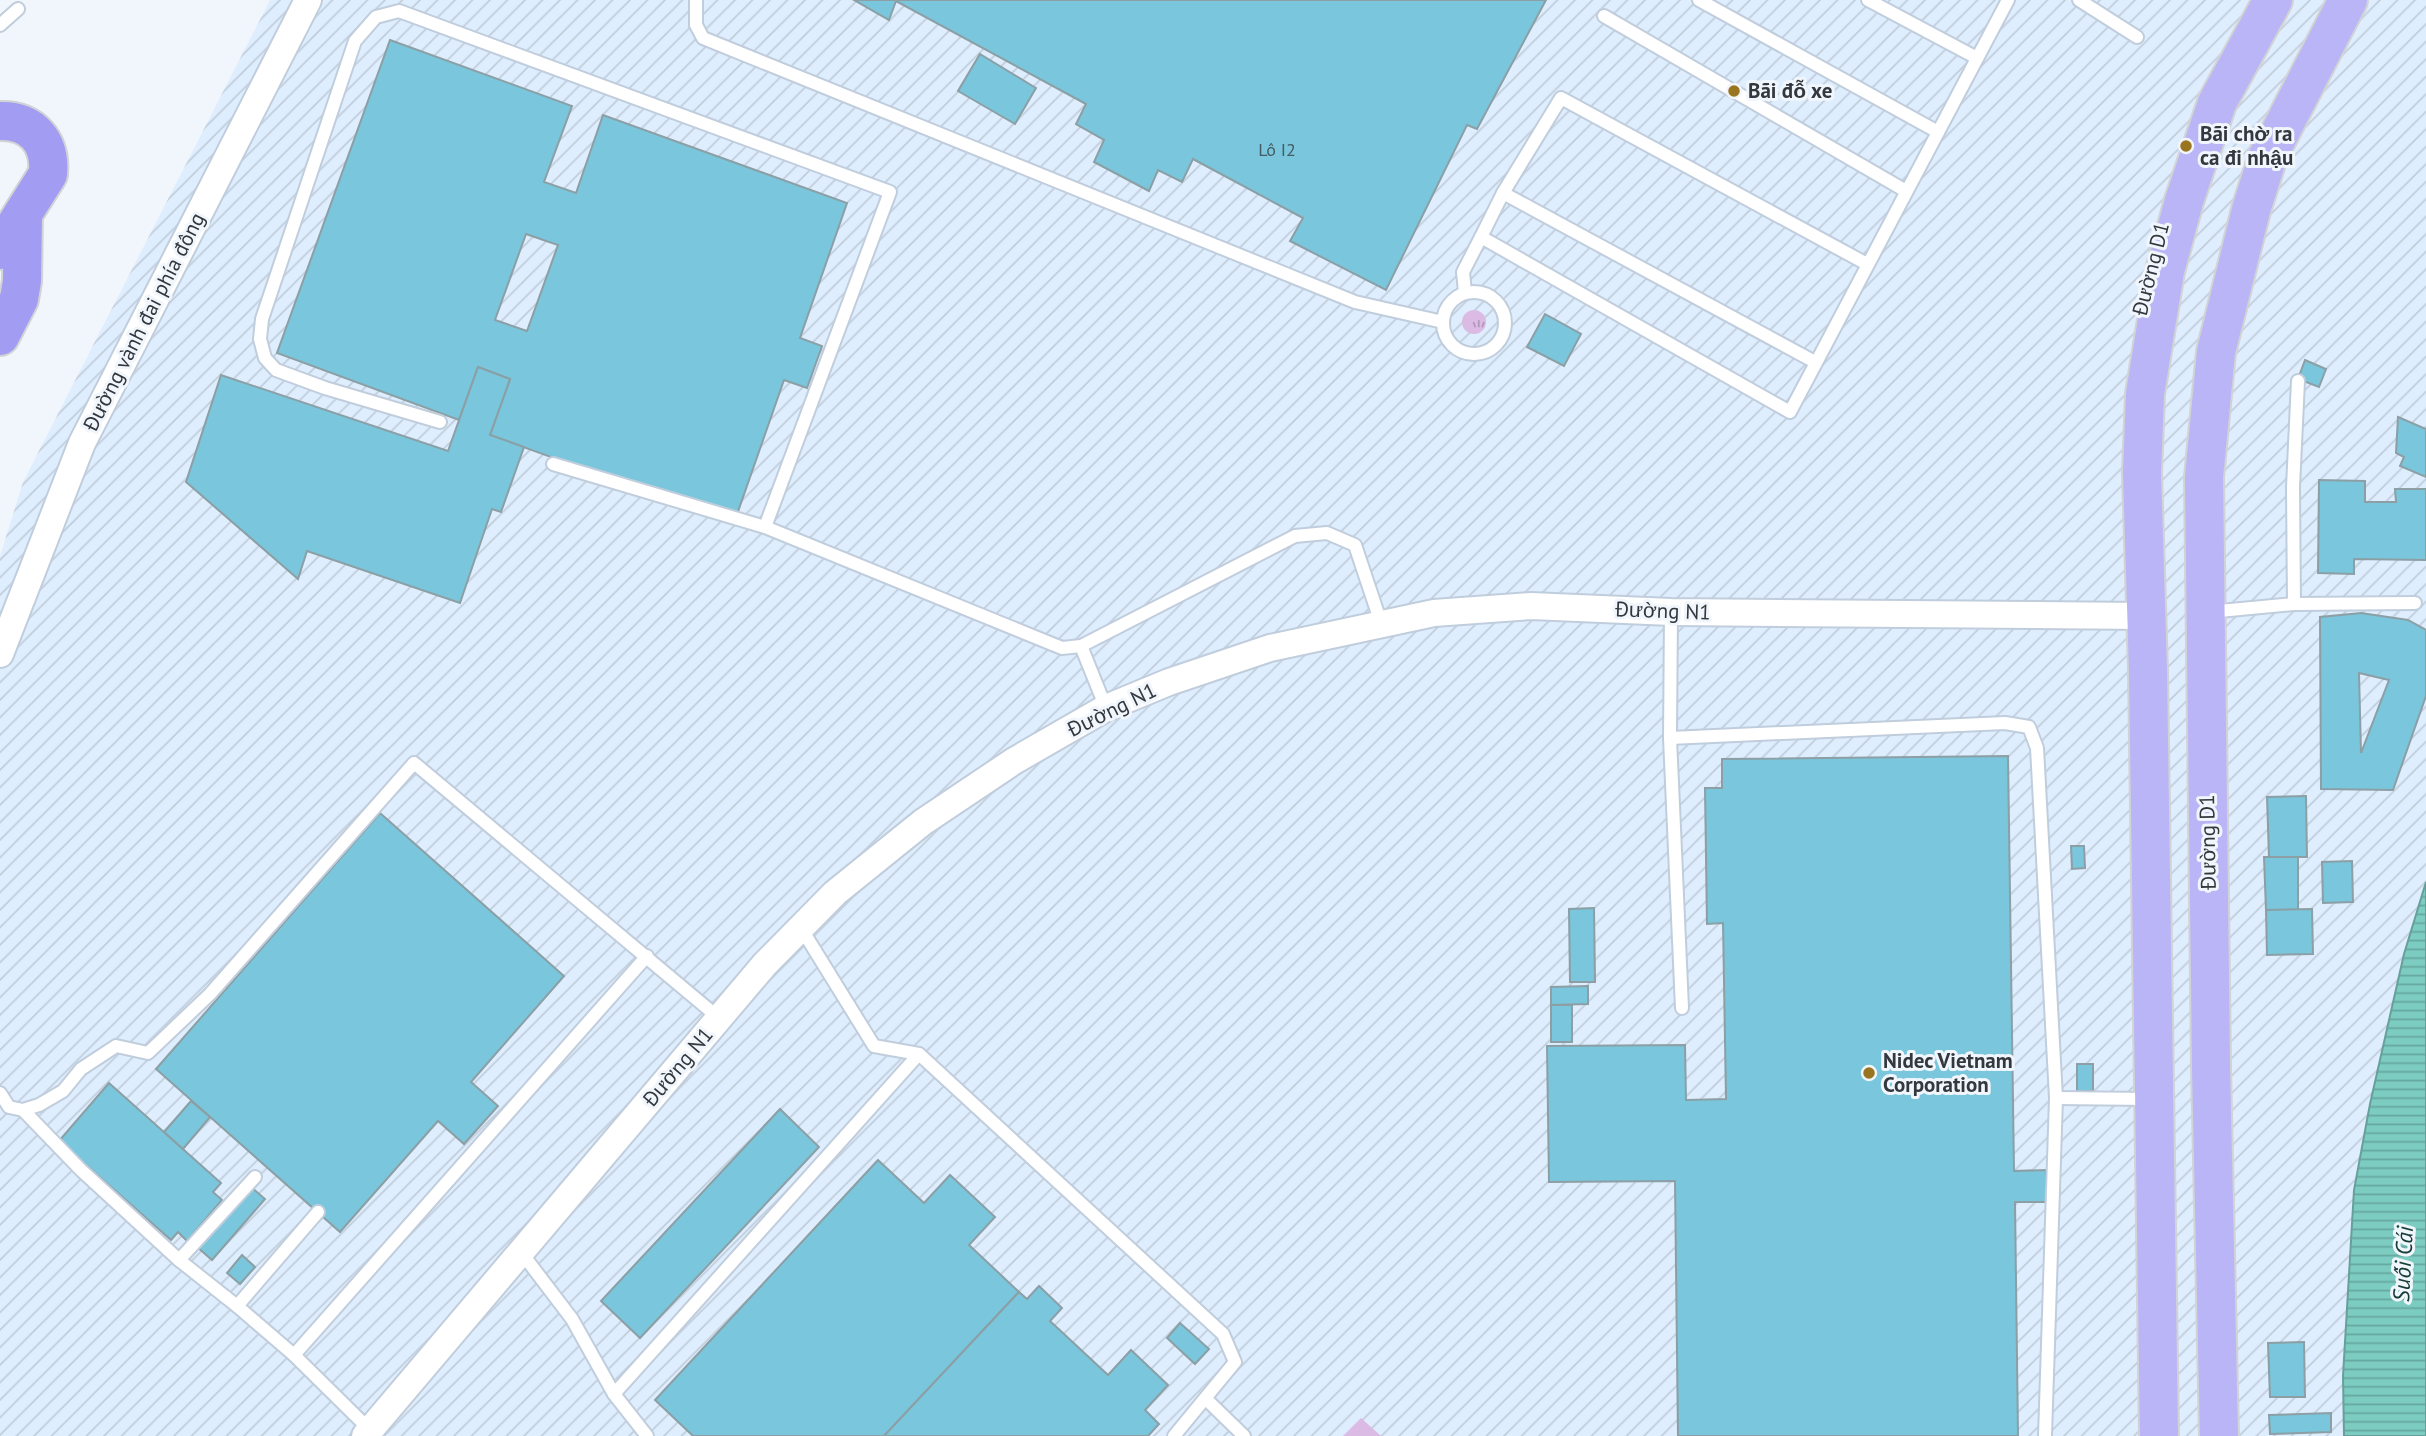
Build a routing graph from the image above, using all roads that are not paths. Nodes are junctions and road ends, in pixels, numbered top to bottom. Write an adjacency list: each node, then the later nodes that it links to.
1 (308, 0): 37 (street, Đường vành đai phía đông)
2 (696, 0): 23 (lane)
3 (1699, 0): 15 (lane)
4 (1868, 0): 13 (lane)
5 (2008, 0): 13 (lane)
6 (2079, 0): 12 (lane)
7 (2273, 0): 34 (main road, Đường D1)
8 (2348, 0): 33 (main road, Đường D1)
9 (18, 9): 11 (lane)
10 (1604, 16): 16 (lane)
11 (0, 25)
12 (2137, 37)
13 (1977, 58): 15 (lane)
14 (0, 121): 18 (highway)
15 (1938, 132): 16 (lane)
16 (1906, 191): 21 (lane)
17 (1503, 192): 19 (lane); 21 (lane); 25 (lane)
18 (23, 214): 20 (highway); 24 (highway)
19 (1481, 237): 22 (lane); 25 (lane)
20 (0, 250)
21 (1867, 264): 25 (lane)
22 (1465, 292): 23 (lane); 23 (lane)
23 (1443, 322)
24 (0, 336)
25 (1815, 362)
26 (2298, 381): 31 (lane)
27 (440, 422): 29 (lane)
28 (553, 464): 29 (lane)
29 (765, 527): 36 (lane)
30 (2415, 603): 31 (lane)
31 (2294, 604): 33 (lane)
32 (1671, 612): 34 (street, Đường N1); 35 (street, Đường N1); 39 (lane)
33 (2205, 612): 34 (main road); 46 (main road, Đường D1)
34 (2147, 616): 48 (main road, Đường D1)
35 (1381, 623): 36 (lane); 38 (street, Đường N1)
36 (1081, 646): 38 (lane)
37 (0, 654)
38 (1106, 708): 40 (street, Đường N1)
39 (1670, 738): 42 (lane); 47 (lane)
40 (801, 928): 43 (street, Đường N1); 44 (lane)
41 (647, 956): 43 (lane); 49 (lane); 56 (lane)
42 (1682, 1008)
43 (719, 1018): 53 (street, Đường N1)
44 (919, 1054): 57 (lane); 58 (lane)
45 (0, 1093): 49 (lane)
46 (2212, 1097): 48 (main road); 66 (main road, Đường D1)
47 (2056, 1098): 48 (lane); 63 (lane)
48 (2154, 1099): 50 (main road, Đường D1)
49 (23, 1110): 54 (lane)
50 (2155, 1173): 64 (main road, Đường D1); 65 (main road, Đường D1)
51 (255, 1177): 54 (lane)
52 (318, 1212): 55 (lane)
53 (521, 1252): 57 (lane); 59 (street, Đường N1)
54 (180, 1260): 55 (lane)
55 (237, 1306): 56 (lane)
56 (294, 1355): 59 (lane)
57 (614, 1394): 60 (lane)
58 (1206, 1399): 61 (lane); 62 (lane)
59 (368, 1433)
60 (647, 1436)
61 (1174, 1436)
62 (1244, 1436)
63 (2045, 1436)
64 (2145, 1436)
65 (2159, 1436)
66 (2219, 1436)

